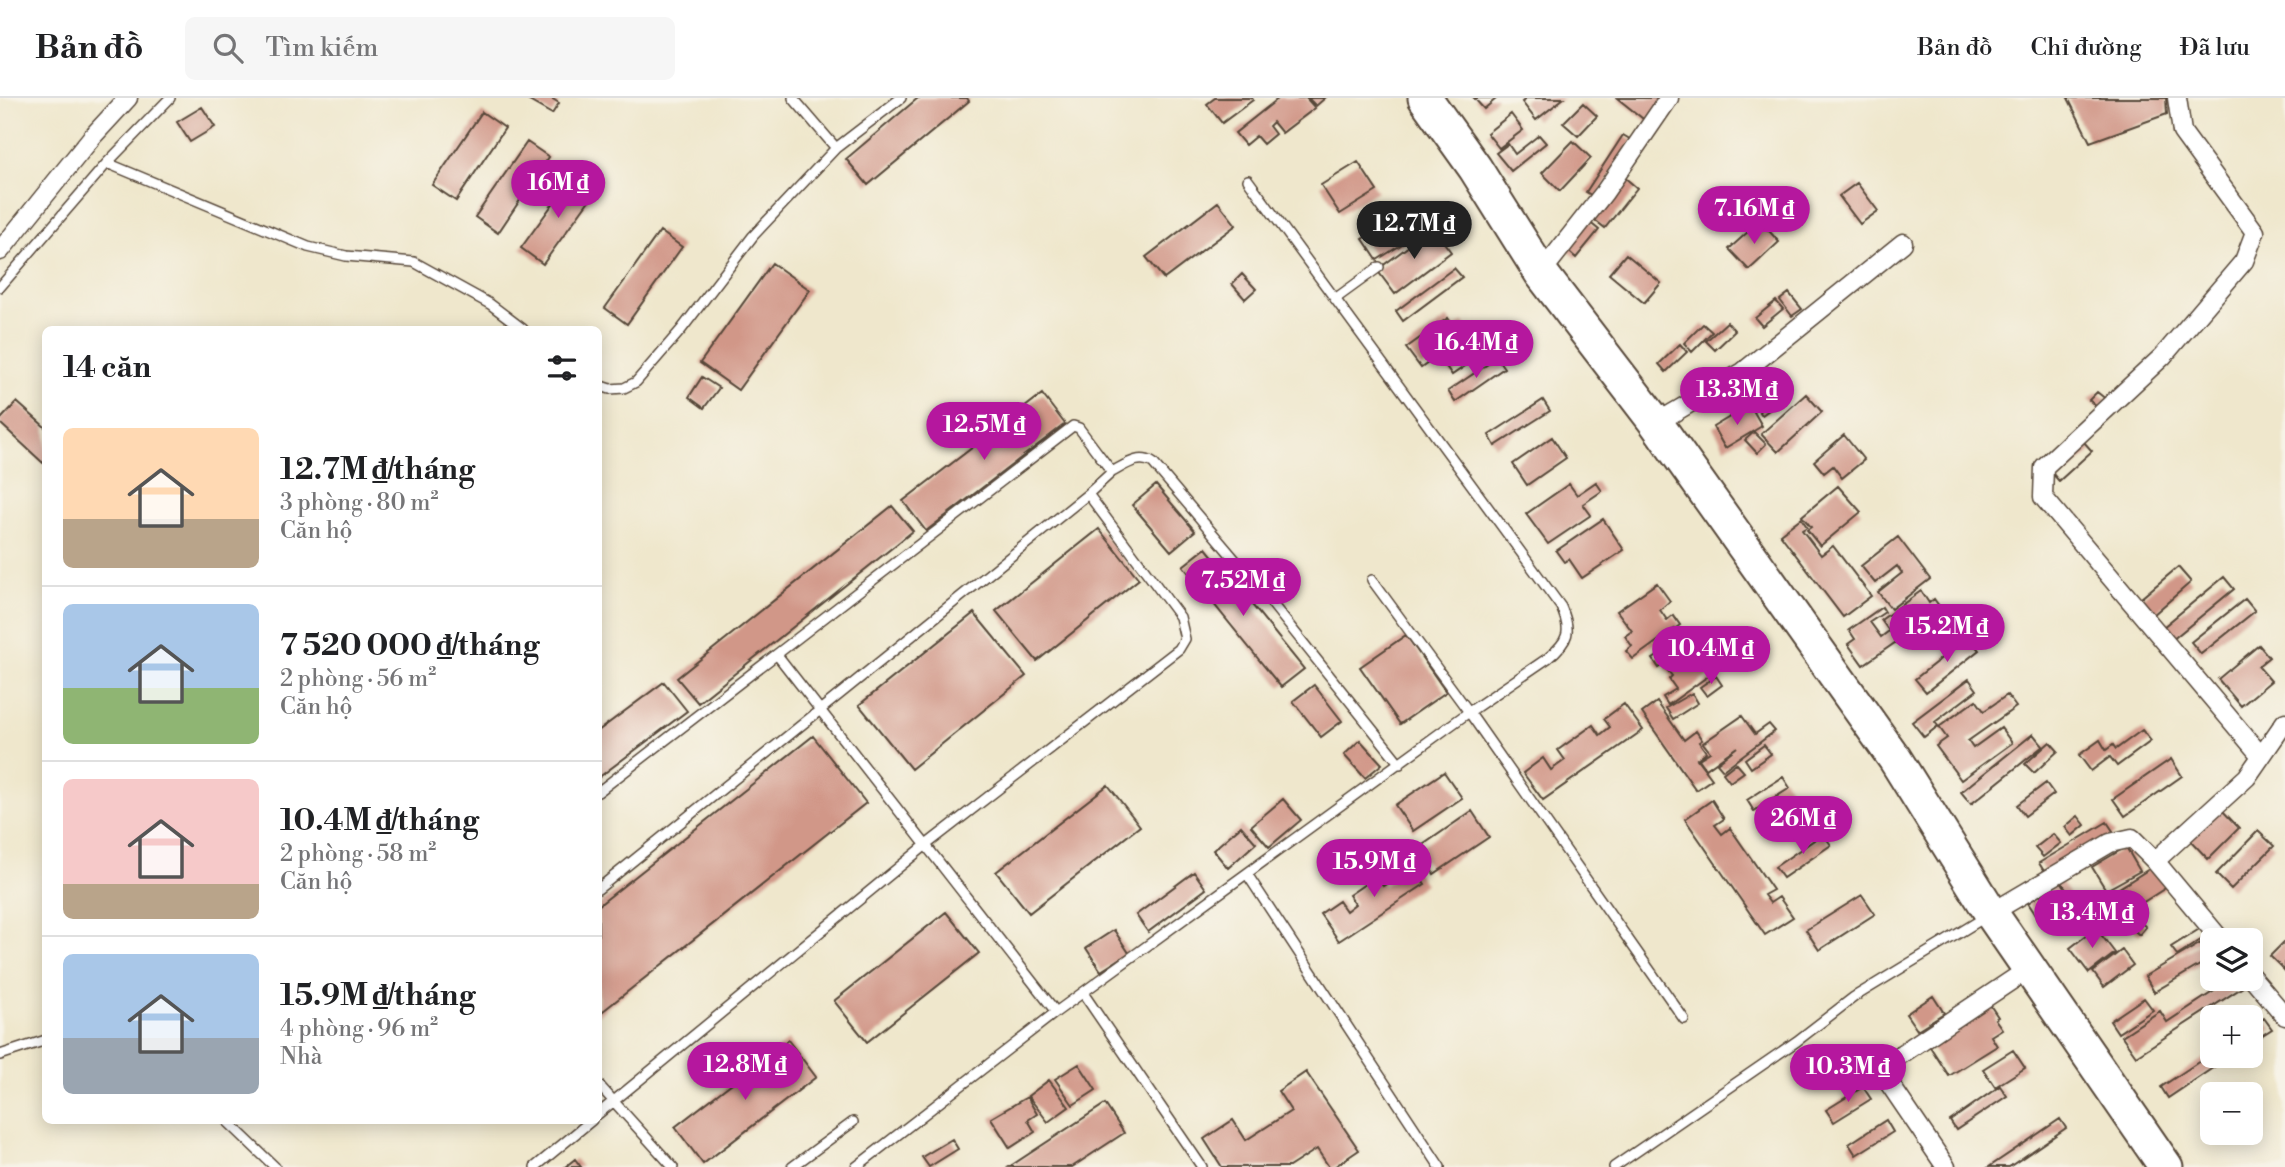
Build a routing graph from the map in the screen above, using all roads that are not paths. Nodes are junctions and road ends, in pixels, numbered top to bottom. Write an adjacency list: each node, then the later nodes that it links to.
1 (128, 98): 12 (street)
2 (170, 98): 9 (lane)
3 (793, 98): 8 (lane)
4 (901, 98): 8 (lane)
5 (1425, 98): 14 (highway)
6 (1669, 98): 14 (street)
7 (2177, 98): 27 (street)
8 (836, 148): 18 (lane)
9 (107, 163): 15 (lane); 17 (lane)
10 (1248, 180): 16 (lane)
11 (1903, 243): 19 (street)
12 (0, 251)
13 (1379, 268): 16 (lane)
14 (1541, 273): 19 (highway)
15 (0, 287)
16 (1335, 299): 25 (lane)
17 (519, 326)
18 (602, 388)
19 (1656, 423): 34 (highway)
20 (1112, 472): 21 (lane); 23 (lane); 28 (lane)
21 (1087, 494): 24 (lane); 30 (lane)
22 (1372, 580): 25 (lane)
23 (778, 656): 24 (lane); 29 (lane)
24 (821, 710): 30 (lane); 33 (lane)
25 (1469, 712): 28 (lane); 41 (lane)
26 (2285, 722): 27 (street)
27 (2261, 755): 31 (street)
28 (1400, 764): 32 (lane)
29 (602, 789)
30 (926, 845): 39 (lane); 45 (lane)
31 (2155, 861): 34 (street); 35 (street)
32 (1247, 874): 38 (lane); 56 (lane)
33 (602, 886)
34 (1992, 913): 36 (highway); 57 (lane)
35 (2211, 928)
36 (2030, 968): 58 (street); 59 (highway)
37 (2263, 990): 40 (street)
38 (1083, 993): 39 (lane); 55 (lane)
39 (1056, 1012): 54 (lane)
40 (2285, 1016)
41 (1684, 1020)
42 (42, 1041): 43 (lane)
43 (0, 1055)
44 (602, 1088): 45 (lane)
45 (614, 1101): 46 (lane); 52 (lane)
46 (602, 1111)
47 (853, 1122): 53 (lane)
48 (230, 1124): 50 (lane)
49 (587, 1124): 51 (lane)
50 (275, 1167)
51 (535, 1167)
52 (673, 1167)
53 (792, 1167)
54 (856, 1167)
55 (1202, 1167)
56 (1440, 1167)
57 (1614, 1167)
58 (1946, 1167)
59 (2166, 1167)

